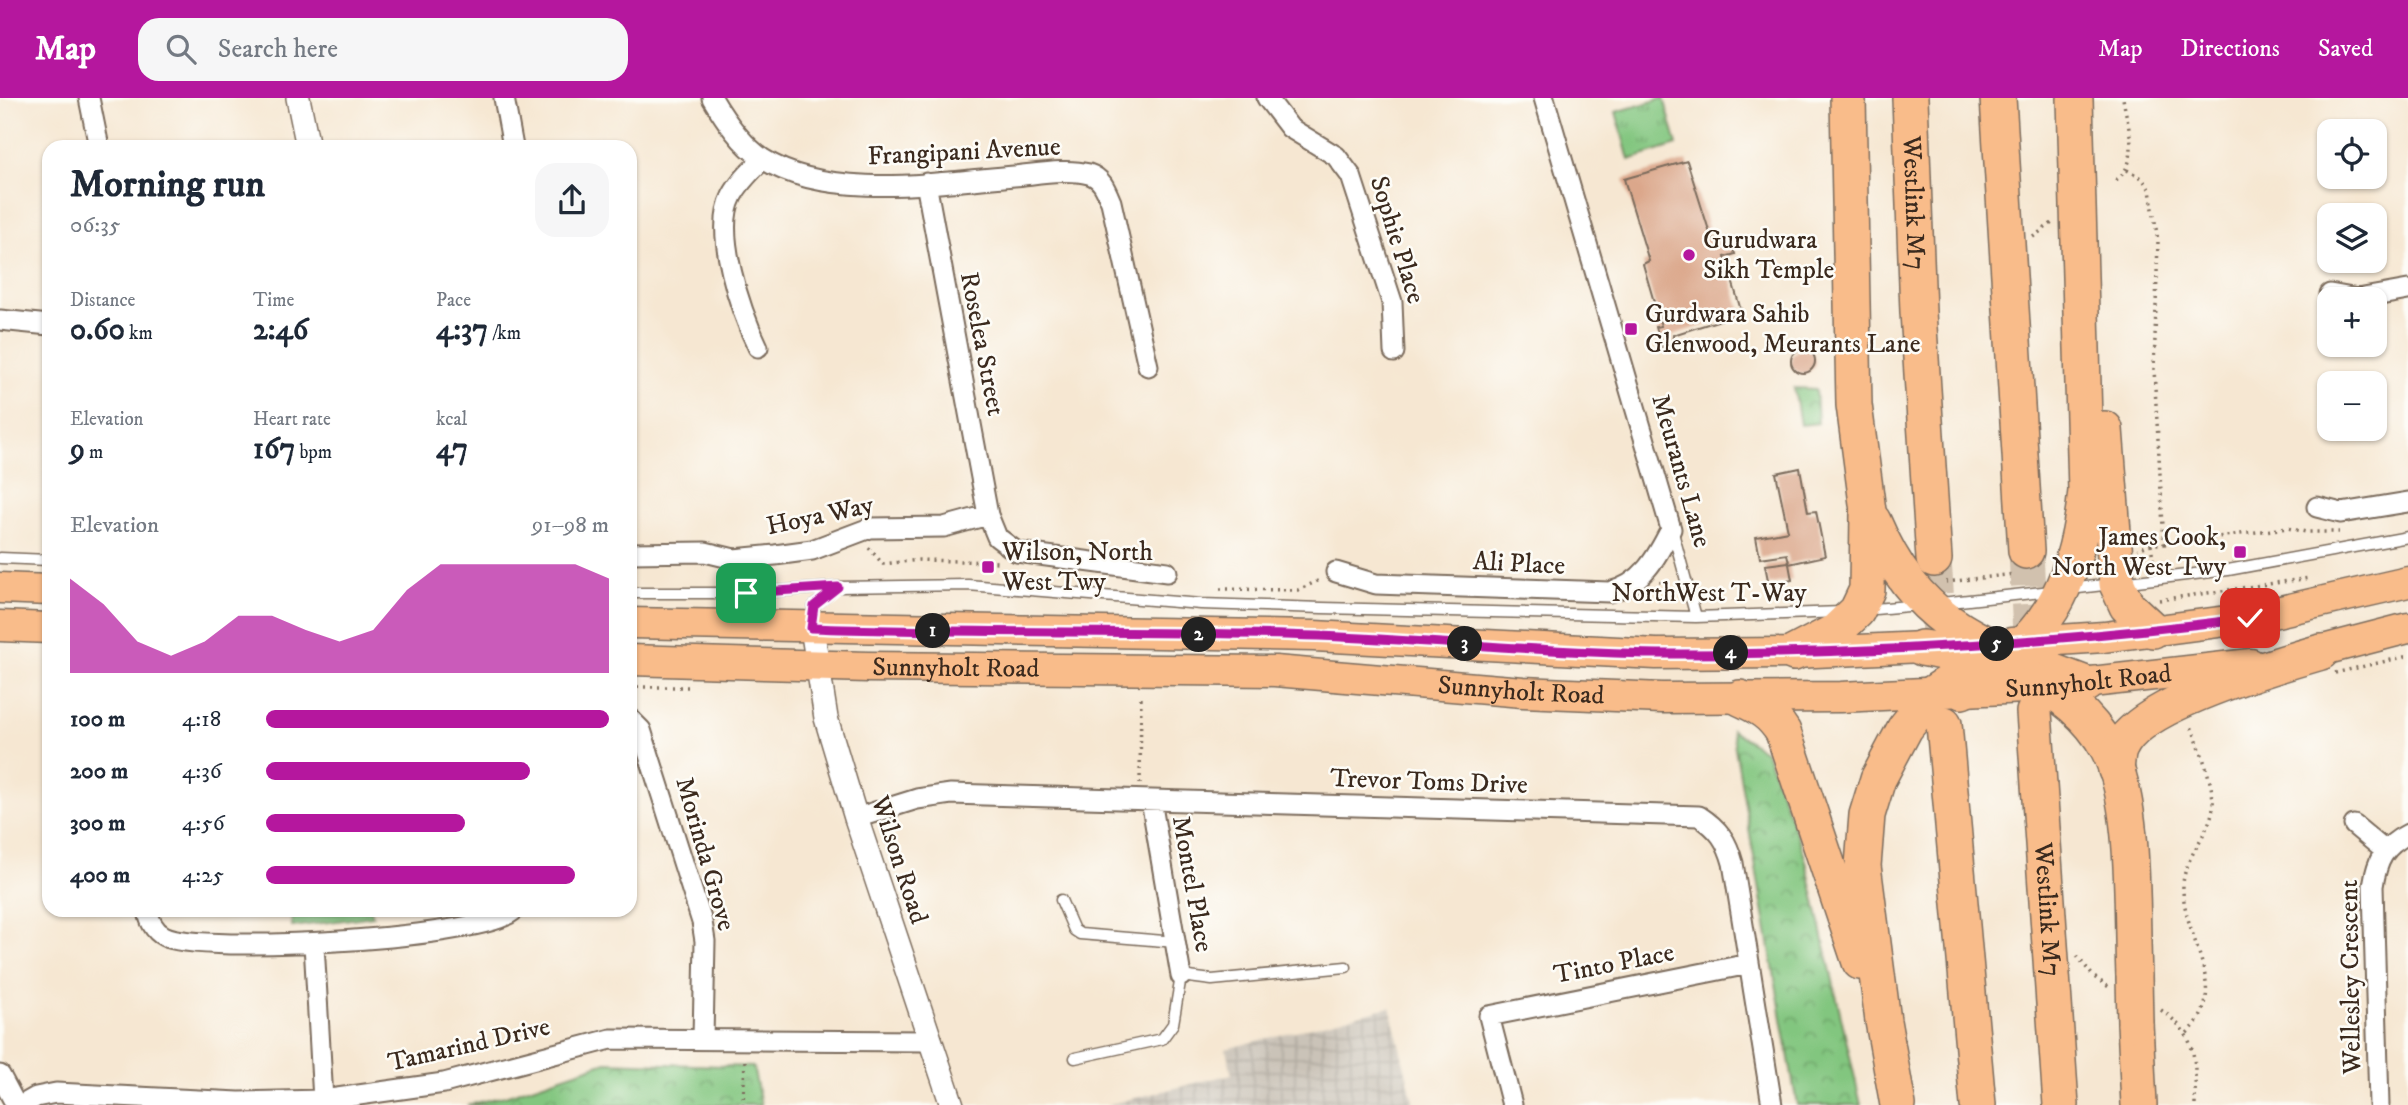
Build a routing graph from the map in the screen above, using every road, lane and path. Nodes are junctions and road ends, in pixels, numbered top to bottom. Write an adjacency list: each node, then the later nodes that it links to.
1 (89, 98): 12 (street)
2 (298, 98): 13 (street)
3 (504, 98): 14 (street)
4 (712, 98): 15 (street, Frangipani Avenue)
5 (1267, 98): 24 (street, Sophie Place)
6 (1544, 98): 30 (street, Meurants Lane)
7 (1848, 98): 28 (highway)
8 (1910, 98): 43 (highway, Westlink M7)
9 (1998, 98): 38 (highway)
10 (2123, 98): 16 (path)
11 (2074, 99): 45 (highway); 49 (highway)
12 (98, 140)
13 (307, 140)
14 (512, 140)
15 (763, 159): 18 (street, Frangipani Avenue); 23 (street)
16 (2127, 170): 17 (path); 34 (path)
17 (2116, 180)
18 (926, 183): 25 (street, Frangipani Avenue); 29 (street, Roselea Street)
19 (2408, 290): 20 (street)
20 (2387, 294)
21 (0, 320): 22 (street)
22 (42, 324)
23 (758, 347)
24 (1394, 352)
25 (1148, 366)
26 (2408, 502): 27 (street)
27 (2317, 507)
28 (1868, 511): 43 (highway); 52 (highway)
29 (988, 515): 35 (street, Hoya Way); 40 (street)
30 (1671, 529): 41 (street, Ali Place); 54 (lane, Meurants Lane)
31 (2344, 532): 34 (path)
32 (2408, 537): 45 (lane, NorthWest T-Way)
33 (2151, 544): 34 (path)
34 (2165, 544)
35 (637, 553)
36 (0, 558): 37 (lane)
37 (42, 560)
38 (2025, 562): 43 (path)
39 (1660, 571): 51 (path)
40 (1167, 572)
41 (1336, 572)
42 (2323, 576): 53 (path)
43 (1933, 582): 49 (lane, NorthWest T-Way); 52 (lane, NorthWest T-Way); 61 (highway)
44 (2408, 582): 53 (main road, Sunnyholt Road)
45 (2117, 584): 49 (lane, NorthWest T-Way); 53 (highway)
46 (838, 587): 50 (lane, NorthWest T-Way); 54 (lane, NorthWest T-Way); 58 (lane)
47 (0, 588): 48 (main road)
48 (42, 590)
49 (2063, 590): 61 (highway)
50 (637, 593)
51 (1662, 596)
52 (1857, 611): 54 (lane, NorthWest T-Way); 63 (highway)
53 (2155, 615): 61 (main road, Sunnyholt Road)
54 (1696, 617)
55 (637, 624): 58 (main road, Sunnyholt Road)
56 (0, 626): 57 (main road)
57 (42, 628)
58 (811, 628): 63 (main road, Sunnyholt Road); 65 (street, Wilson Road)
59 (2408, 628): 62 (main road, Sunnyholt Road)
60 (1922, 648): 61 (highway); 63 (main road, Sunnyholt Road)
61 (2001, 652): 66 (highway); 69 (highway); 70 (highway)
62 (2321, 652): 66 (main road, Sunnyholt Road); 73 (highway)
63 (1794, 653)
64 (637, 660): 65 (main road, Sunnyholt Road)
65 (817, 666): 68 (main road, Sunnyholt Road); 75 (street, Wilson Road)
66 (2086, 684): 69 (main road, Sunnyholt Road)
67 (1142, 688): 74 (path)
68 (1740, 698): 70 (main road, Sunnyholt Road); 90 (highway)
69 (2041, 700): 70 (main road, Sunnyholt Road); 73 (highway); 106 (highway, Westlink M7)
70 (1946, 703): 90 (highway); 105 (highway)
71 (2188, 720): 91 (path)
72 (637, 727): 92 (street, Morinda Grove)
73 (2116, 769): 88 (highway)
74 (1145, 800): 75 (street, Trevor Toms Drive); 82 (street, Montel Place); 85 (street, Trevor Toms Drive)
75 (856, 818): 93 (street, Wilson Road)
76 (2354, 825): 78 (street, Wellesley Crescent)
77 (2408, 834): 78 (street, Wellesley Crescent)
78 (2384, 850): 109 (street, Wellesley Crescent)
79 (1061, 900): 82 (lane)
80 (150, 917): 83 (street)
81 (501, 917): 83 (street)
82 (1177, 942): 87 (street, Montel Place)
83 (314, 944): 97 (street)
84 (2076, 954): 88 (path)
85 (1749, 964): 102 (street, Tinto Place); 103 (street, Trevor Toms Drive)
86 (1346, 967): 87 (lane)
87 (1181, 976): 94 (lane)
88 (2122, 982): 89 (highway, bridge)
89 (2148, 1016): 91 (path); 107 (highway)
90 (1883, 1021): 104 (highway)
91 (2187, 1032): 108 (path)
92 (703, 1038): 93 (street, Tamarind Drive); 97 (street, Tamarind Drive)
93 (929, 1041): 101 (street, Wilson Road)
94 (1075, 1058)
95 (745, 1061): 100 (path)
96 (0, 1075): 99 (street)
97 (323, 1100): 98 (street, Tamarind Drive)
98 (166, 1101): 99 (street, Tamarind Drive)
99 (19, 1105)
100 (743, 1105)
101 (952, 1105)
102 (1512, 1105)
103 (1772, 1105)
104 (1898, 1105)
105 (1978, 1105)
106 (2061, 1105)
107 (2139, 1105)
108 (2195, 1105)
109 (2379, 1105)

